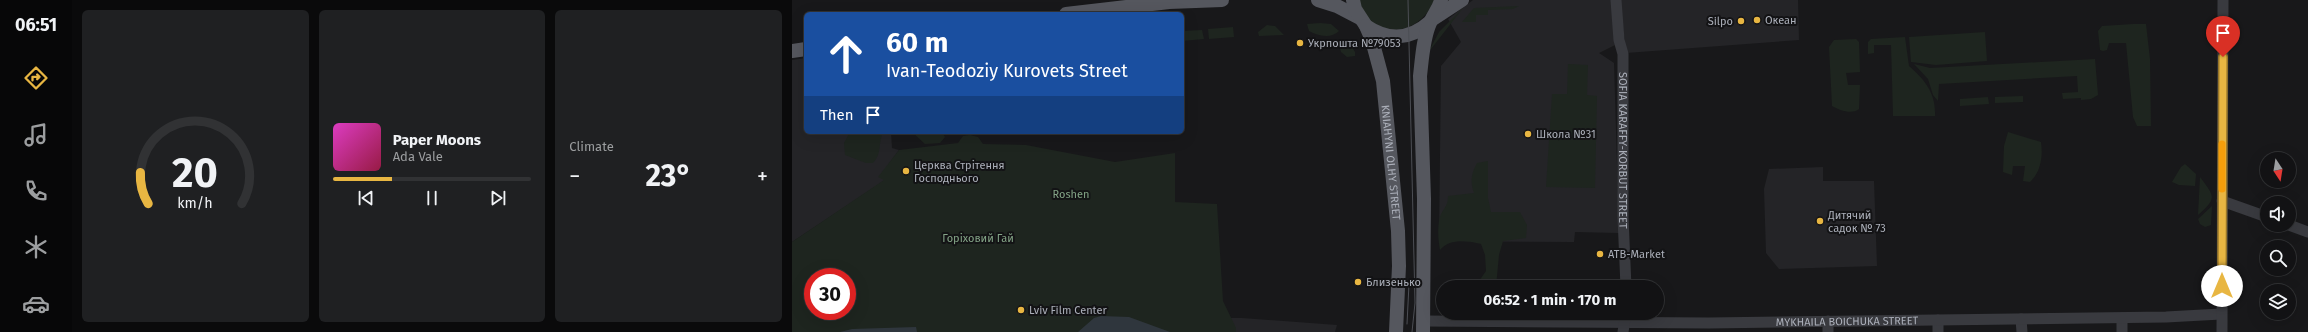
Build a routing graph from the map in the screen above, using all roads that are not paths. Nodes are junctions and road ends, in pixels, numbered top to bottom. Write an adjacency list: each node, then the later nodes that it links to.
1 (1222, 0): 8 (main road)
2 (1318, 0): 10 (main road)
3 (1352, 0): 10 (main road, KNIAHYNI OLHY STREET)
4 (1441, 0): 9 (main road)
5 (1462, 0): 9 (main road)
6 (1616, 0): 17 (street, SOFIA KARAFFY-KORBUT STREET)
7 (2223, 0): 13 (street)
8 (1083, 12)
9 (1432, 21): 10 (main road); 23 (main road)
10 (1363, 22): 27 (main road, KNIAHYNI OLHY STREET)
11 (804, 49): 12 (main road)
12 (792, 51)
13 (2222, 201): 14 (street); 18 (street)
14 (2260, 215)
15 (2296, 228): 16 (street)
16 (2308, 232)
17 (1626, 280)
18 (2221, 314): 19 (street, MYKHAILA BOICHUKA STREET); 31 (street)
19 (2122, 318): 20 (street, MYKHAILA BOICHUKA STREET); 30 (street)
20 (2022, 319): 21 (street, MYKHAILA BOICHUKA STREET); 29 (street)
21 (1938, 320): 26 (street, MYKHAILA BOICHUKA STREET); 28 (street)
22 (1625, 322): 24 (street, MYKHAILA BOICHUKA STREET); 25 (street, MYKHAILA BOICHUKA STREET)
23 (1424, 327): 24 (street, MYKHAILA BOICHUKA STREET)
24 (1577, 327)
25 (1763, 327): 26 (street, MYKHAILA BOICHUKA STREET)
26 (1828, 327)
27 (1396, 332)
28 (1938, 332)
29 (2022, 332)
30 (2122, 332)
31 (2222, 332)

